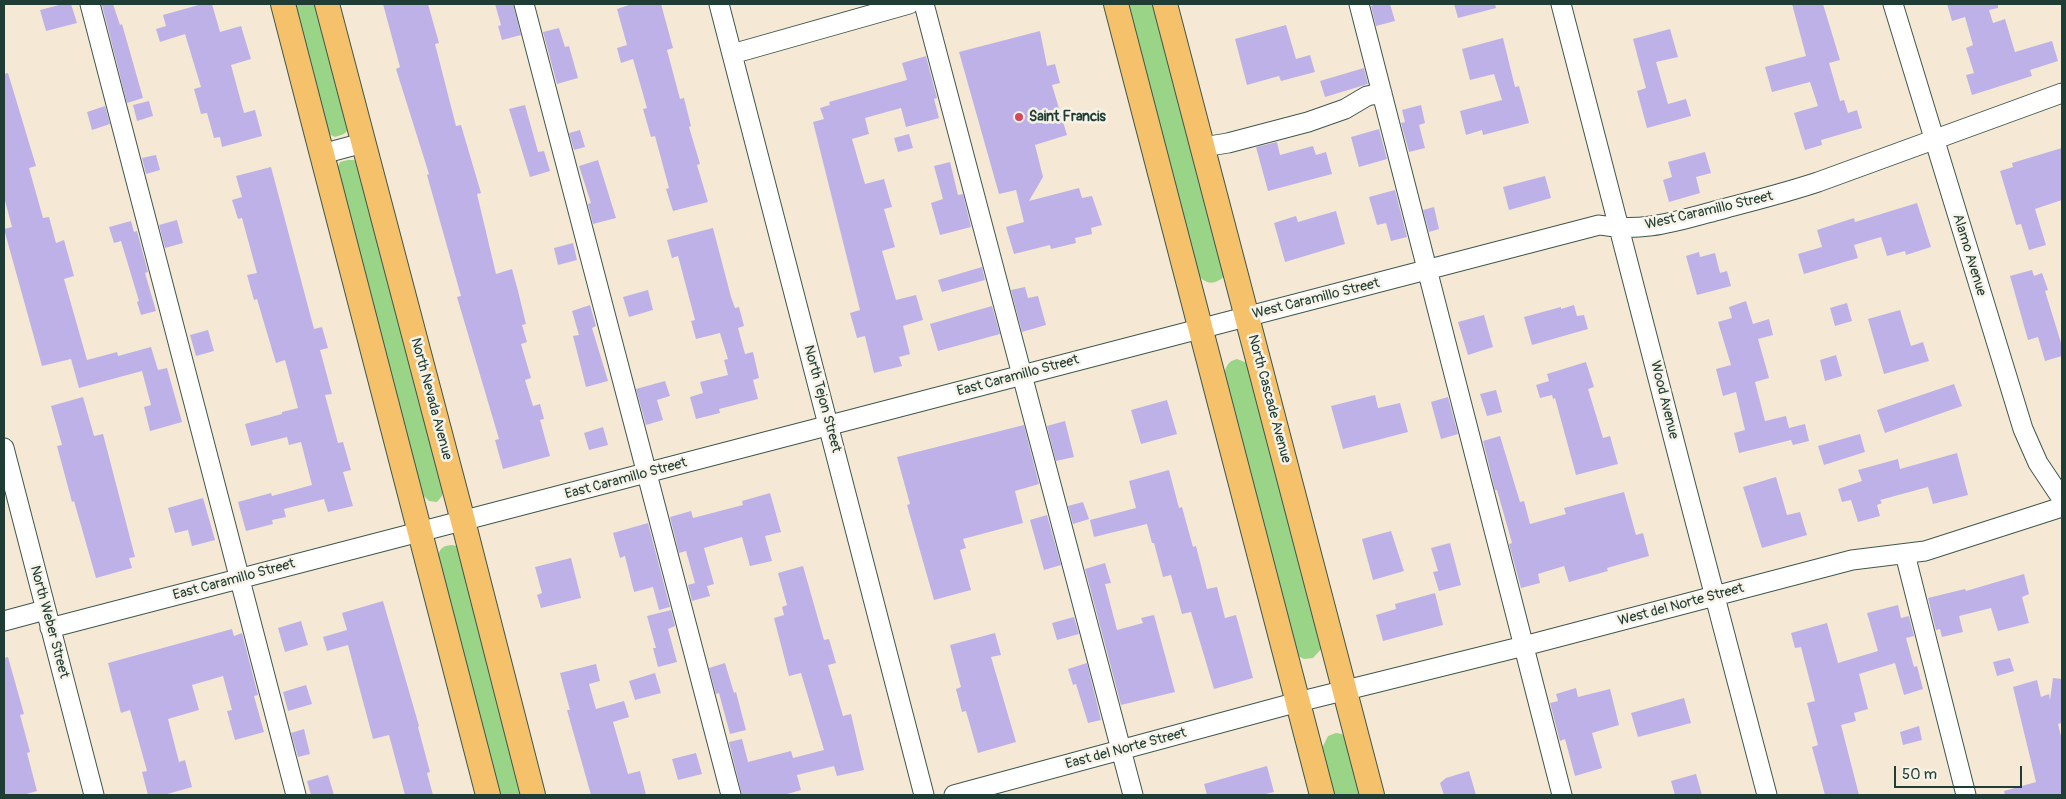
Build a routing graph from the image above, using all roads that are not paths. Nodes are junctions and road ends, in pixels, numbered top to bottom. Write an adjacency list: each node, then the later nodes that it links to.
1 (90, 4): 33 (street)
2 (283, 4): 19 (main road)
3 (327, 4): 17 (main road, North Nevada Avenue)
4 (524, 4): 27 (street)
5 (718, 4): 13 (street, North Tejon Street)
6 (909, 4): 13 (street)
7 (924, 4): 24 (street)
8 (1116, 4): 23 (main road)
9 (1165, 4): 18 (main road, North Cascade Avenue)
10 (1359, 4): 14 (street)
11 (1561, 4): 20 (street, Wood Avenue)
12 (1892, 4): 16 (street, Alamo Avenue)
13 (732, 54): 25 (street, North Tejon Street)
14 (1382, 93): 18 (street); 21 (street)
15 (2062, 93): 16 (street, West Caramillo Street)
16 (1934, 140): 20 (street, West Caramillo Street); 28 (street, Alamo Avenue)
17 (363, 142): 19 (street); 30 (main road, North Nevada Avenue)
18 (1203, 147): 22 (main road, North Cascade Avenue)
19 (322, 154): 31 (main road)
20 (1621, 229): 21 (street, West Caramillo Street); 34 (street, Wood Avenue)
21 (1428, 271): 22 (street, West Caramillo Street); 38 (street)
22 (1247, 316): 23 (street, West Caramillo Street); 39 (main road, North Cascade Avenue)
23 (1202, 328): 24 (street, East Caramillo Street); 40 (main road)
24 (1021, 375): 25 (street, East Caramillo Street); 41 (street)
25 (829, 426): 27 (street, East Caramillo Street); 47 (street, North Tejon Street)
26 (4, 448): 35 (street, North Weber Street)
27 (647, 473): 30 (street, East Caramillo Street); 46 (street)
28 (2062, 499)
29 (2062, 507): 32 (street, West del Norte Street)
30 (463, 521): 31 (street, East Caramillo Street); 45 (main road, North Nevada Avenue)
31 (420, 532): 33 (street, East Caramillo Street); 44 (main road)
32 (1905, 554): 34 (street, West del Norte Street); 54 (street)
33 (241, 579): 37 (street, East Caramillo Street); 43 (street)
34 (1713, 596): 38 (street, West del Norte Street); 53 (street, Wood Avenue)
35 (45, 610): 36 (street); 37 (street, North Weber Street)
36 (4, 620)
37 (50, 628): 42 (street, North Weber Street)
38 (1524, 646): 39 (street, West del Norte Street); 52 (street)
39 (1345, 690): 40 (street, West del Norte Street); 51 (main road, North Cascade Avenue)
40 (1298, 702): 41 (street, East del Norte Street); 50 (main road)
41 (1122, 750): 48 (street, East del Norte Street); 49 (street)
42 (94, 795)
43 (296, 795)
44 (488, 795)
45 (533, 795)
46 (731, 795)
47 (924, 795)
48 (954, 795)
49 (1133, 795)
50 (1322, 795)
51 (1372, 795)
52 (1562, 795)
53 (1766, 795)
54 (1966, 795)

